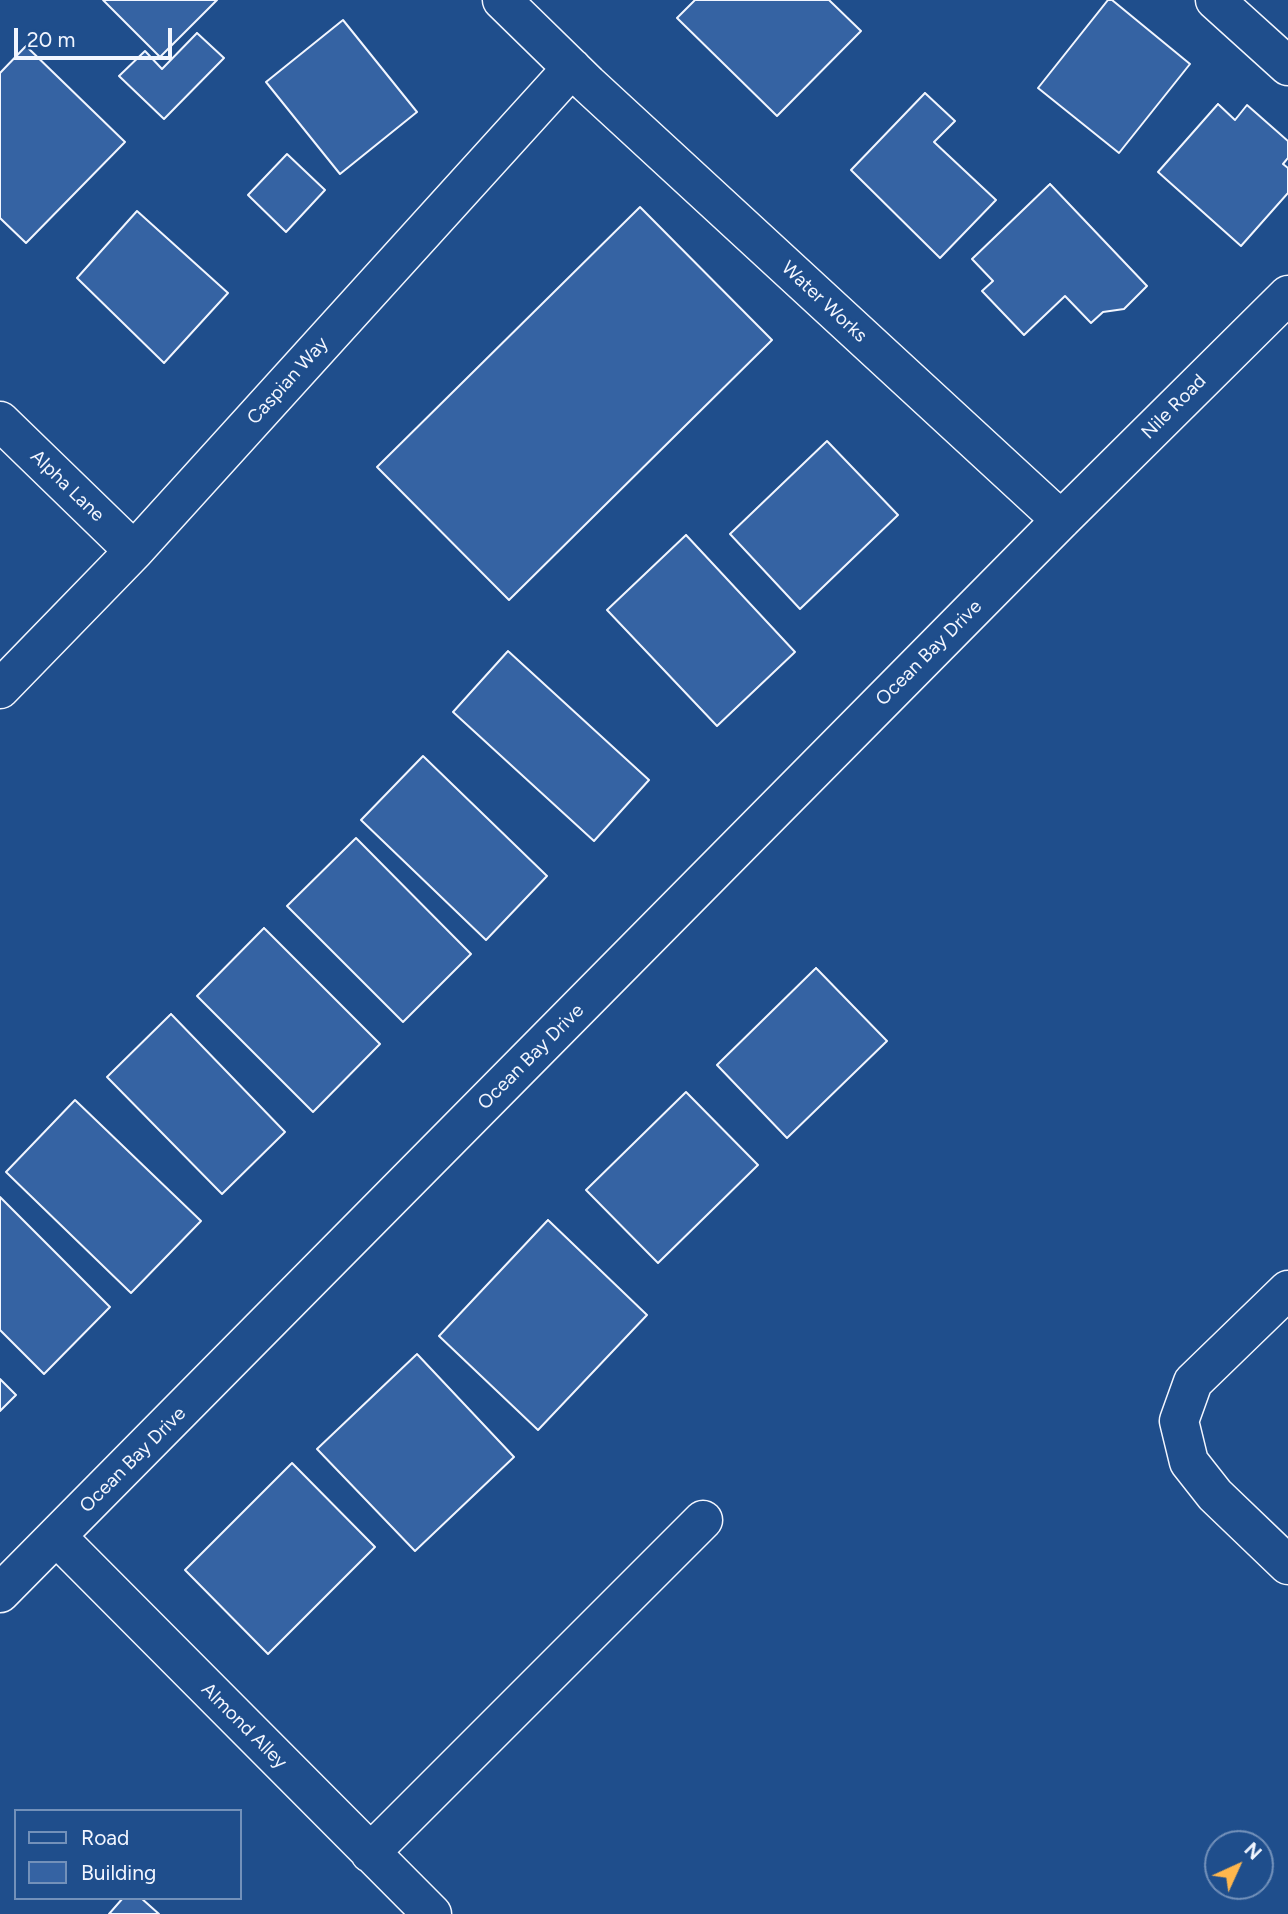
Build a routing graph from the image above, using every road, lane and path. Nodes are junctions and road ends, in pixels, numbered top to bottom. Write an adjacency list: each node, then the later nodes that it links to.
1 (502, 0): 4 (street, Water Works)
2 (1215, 0): 3 (street)
3 (1288, 66)
4 (580, 76): 7 (street, Water Works); 8 (street, Caspian Way)
5 (1288, 295): 7 (street, Nile Road)
6 (0, 421): 8 (street, Alpha Lane)
7 (1061, 520): 12 (street, Ocean Bay Drive)
8 (134, 551): 9 (street, Caspian Way)
9 (0, 689)
10 (1288, 1290): 13 (street)
11 (703, 1520): 15 (street)
12 (57, 1537): 14 (street, Ocean Bay Drive); 15 (street, Almond Alley)
13 (1288, 1565)
14 (0, 1593)
15 (370, 1853): 16 (street, Almond Alley)
16 (432, 1914)

